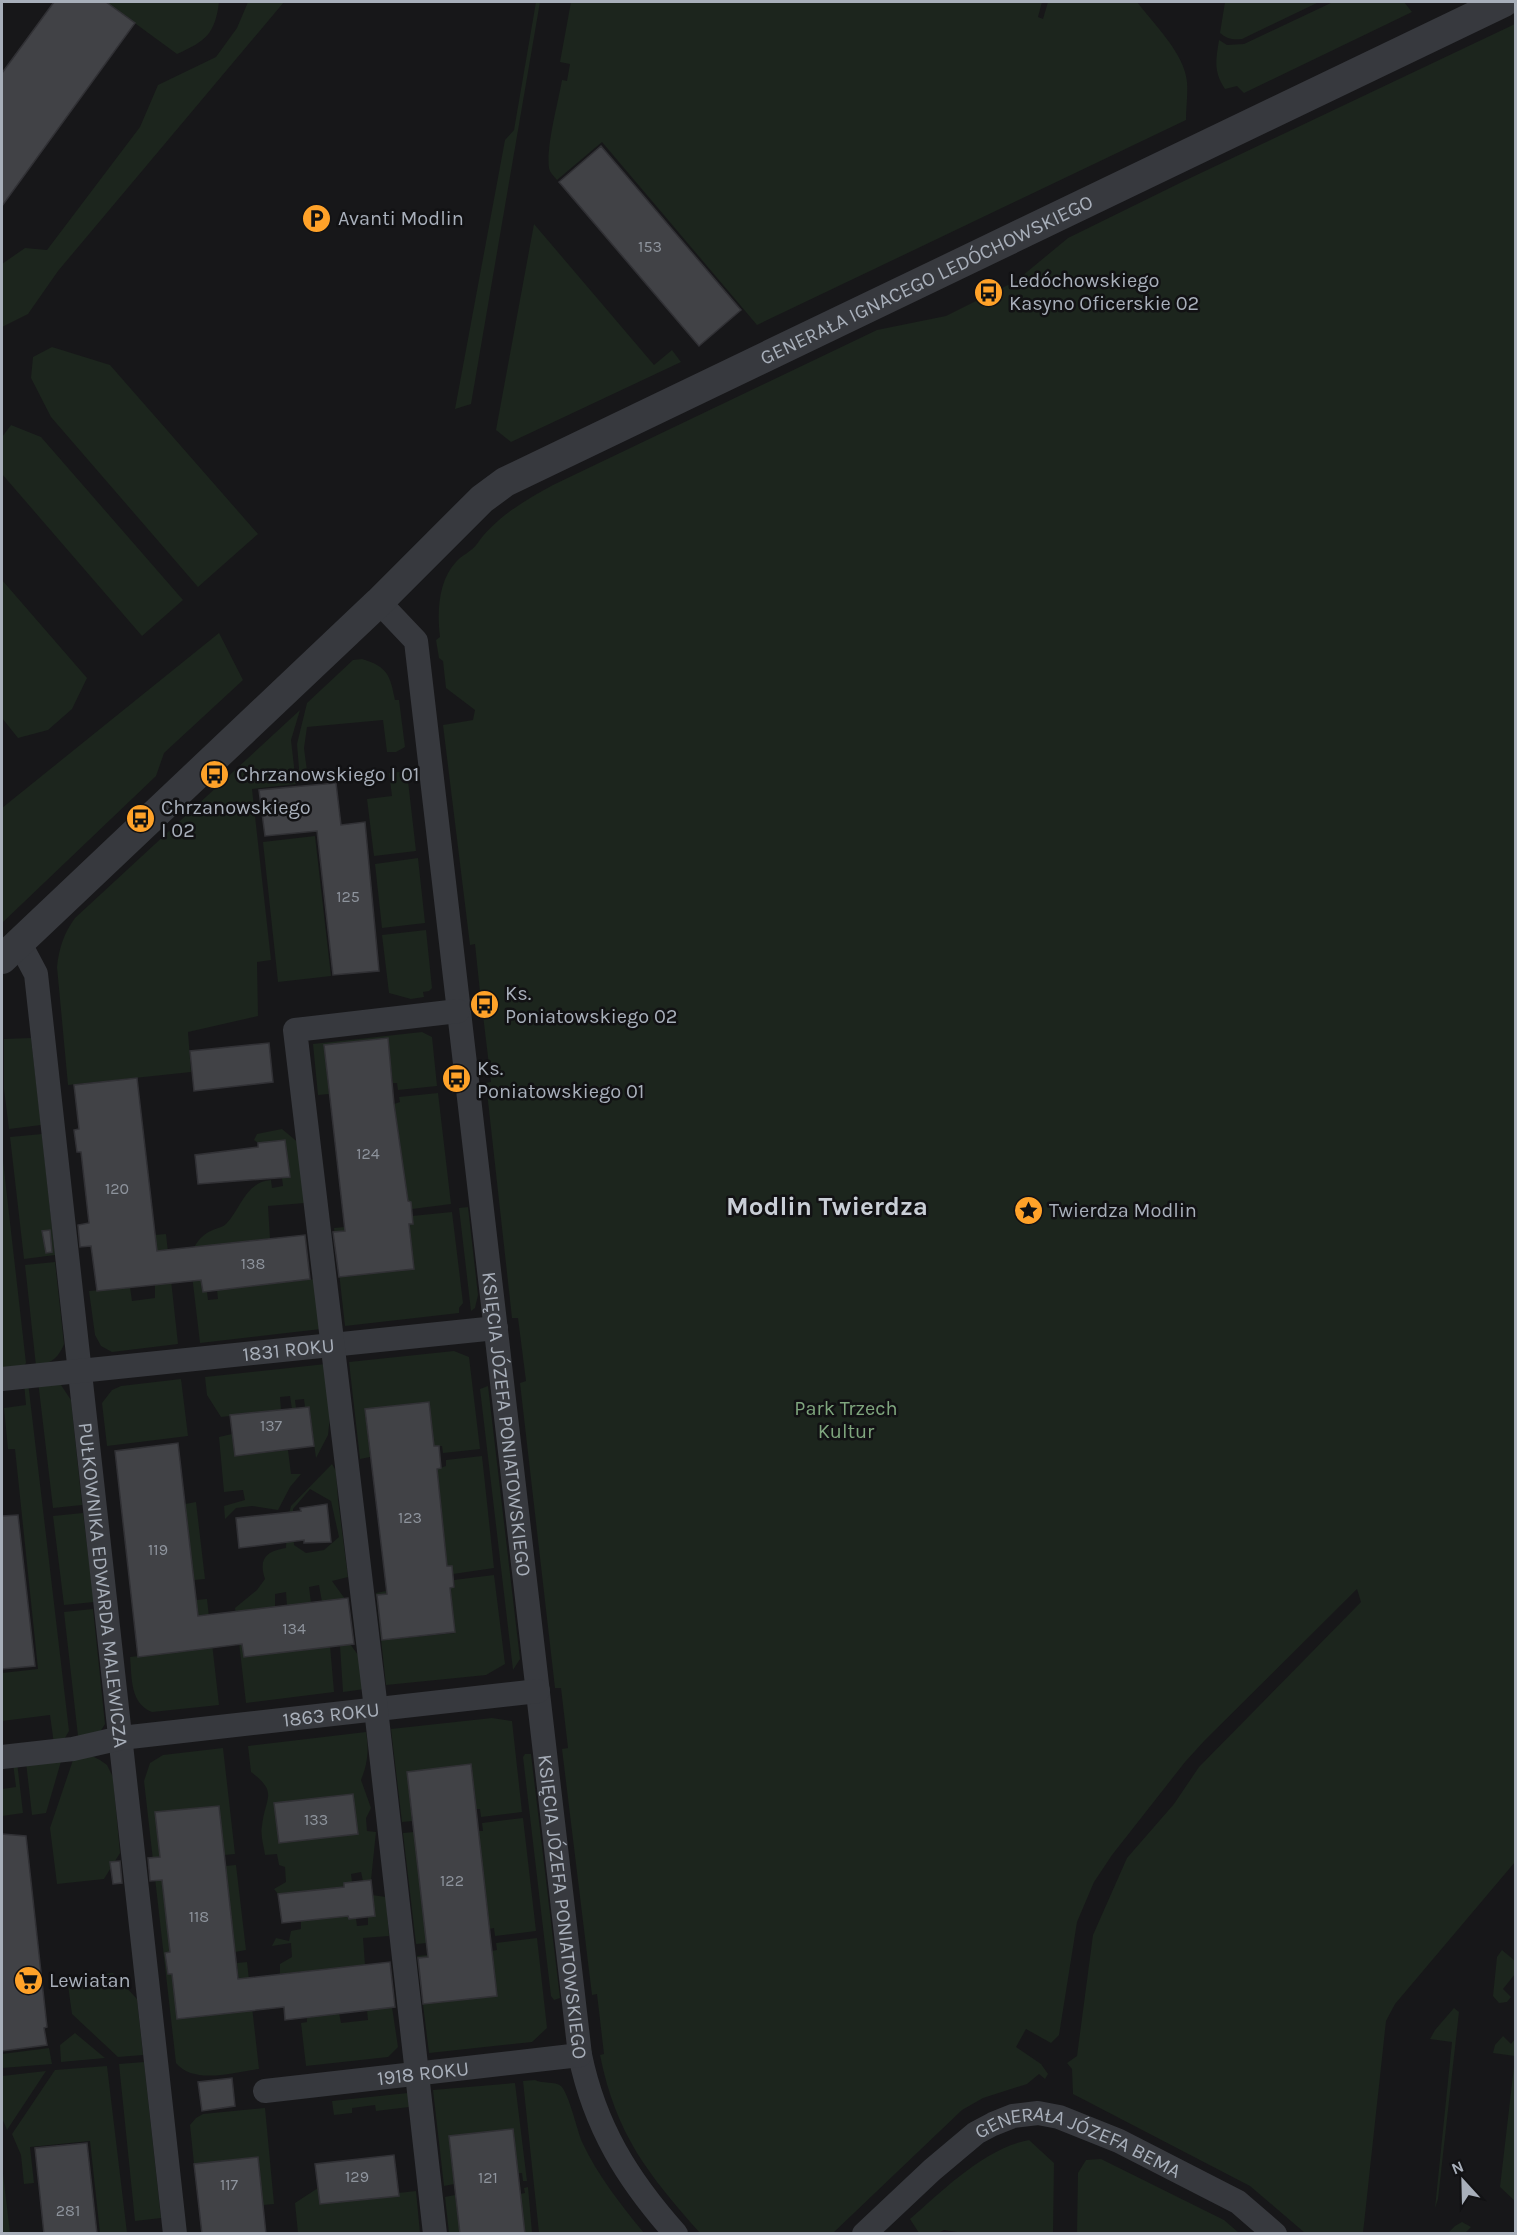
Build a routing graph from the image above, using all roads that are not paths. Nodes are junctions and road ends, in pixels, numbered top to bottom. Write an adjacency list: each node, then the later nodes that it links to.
1 (1504, 2): 2 (street, GENERAŁA IGNACEGO LEDÓCHOWSKIEGO)
2 (379, 602): 3 (street, GENERAŁA IGNACEGO LEDÓCHOWSKIEGO); 4 (street, KSIĘCIA JÓZEFA PONIATOWSKIEGO)
3 (10, 950): 7 (street, PUŁKOWNIKA EDWARDA MALEWICZA)
4 (458, 1011): 5 (street, KSIĘCIA JÓZEFA PONIATOWSKIEGO); 6 (street)
5 (496, 1328): 6 (street, 1831 ROKU); 9 (street, KSIĘCIA JÓZEFA PONIATOWSKIEGO)
6 (332, 1346): 7 (street, 1831 ROKU); 10 (street)
7 (81, 1371): 8 (street, 1831 ROKU); 11 (street, PUŁKOWNIKA EDWARDA MALEWICZA)
8 (2, 1379)
9 (538, 1691): 10 (street, 1863 ROKU); 13 (street, KSIĘCIA JÓZEFA PONIATOWSKIEGO)
10 (376, 1709): 11 (street, 1863 ROKU); 14 (street)
11 (121, 1738): 12 (street, 1863 ROKU); 16 (street, PUŁKOWNIKA EDWARDA MALEWICZA)
12 (2, 1757)
13 (580, 2055): 14 (street, 1918 ROKU); 18 (street, KSIĘCIA JÓZEFA PONIATOWSKIEGO)
14 (417, 2074): 15 (street, 1918 ROKU); 17 (street)
15 (265, 2091)
16 (175, 2234)
17 (435, 2234)
18 (676, 2234)
19 (864, 2234): 20 (street, GENERAŁA JÓZEFA BEMA)
20 (1275, 2234)

